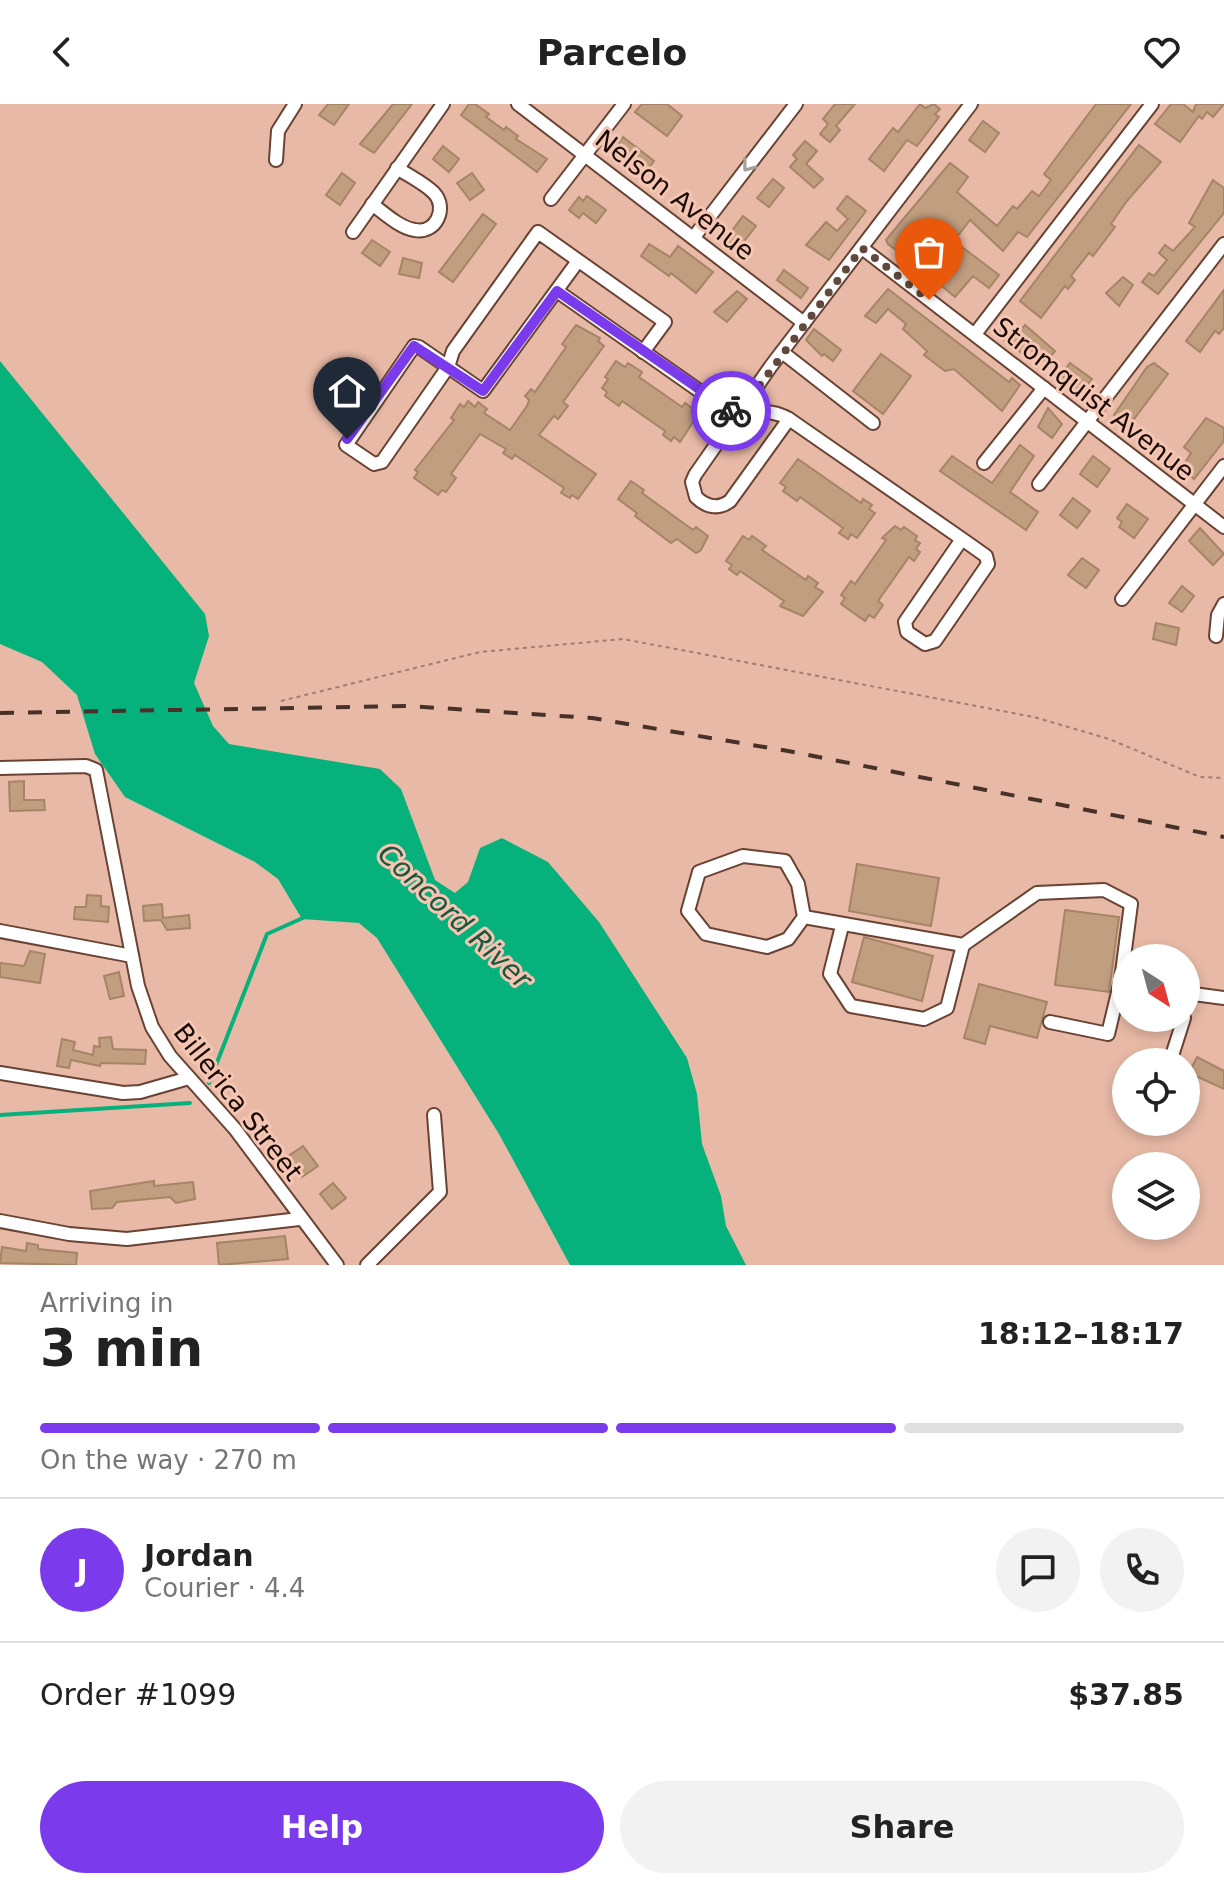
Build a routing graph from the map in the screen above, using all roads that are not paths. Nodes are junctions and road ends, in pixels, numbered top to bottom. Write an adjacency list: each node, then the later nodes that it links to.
1 (295, 104): 9 (street)
2 (443, 104): 10 (street)
3 (518, 104): 8 (street, Nelson Avenue)
4 (624, 104): 8 (street)
5 (796, 104): 14 (street, one-way to 14)
6 (971, 104): 16 (street)
7 (1152, 104): 20 (street)
8 (585, 153): 11 (street); 14 (street, Nelson Avenue)
9 (276, 160)
10 (397, 168): 12 (street); 12 (street)
11 (551, 199)
12 (372, 204): 13 (street)
13 (353, 232)
14 (694, 237): 19 (street, Nelson Avenue)
15 (1224, 244): 27 (street)
16 (862, 248): 19 (street); 20 (street, Stromquist Avenue)
17 (578, 261): 18 (street); 21 (street); 23 (street)
18 (557, 291): 21 (street); 23 (street)
19 (804, 323): 22 (street)
20 (975, 334): 24 (street, Stromquist Avenue)
21 (643, 352): 25 (street)
22 (782, 352): 25 (street); 28 (street)
23 (448, 367): 23 (street)
24 (1044, 388): 27 (street, Stromquist Avenue); 29 (street)
25 (739, 413): 26 (street); 26 (street)
26 (789, 419): 34 (street)
27 (1086, 421): 31 (street); 32 (street, Stromquist Avenue)
28 (873, 423)
29 (984, 463)
30 (1224, 466): 32 (street)
31 (1039, 484)
32 (1195, 504): 33 (street, Stromquist Avenue); 35 (street)
33 (1224, 527)
34 (962, 539): 34 (street)
35 (1122, 599)
36 (1224, 604): 37 (street)
37 (1216, 636)
38 (0, 768): 44 (street, Billerica Street)
39 (804, 917): 39 (street); 40 (street)
40 (842, 926): 43 (street); 43 (street)
41 (0, 931): 44 (street)
42 (1127, 944): 43 (street)
43 (963, 945)
44 (132, 956): 50 (street, Billerica Street)
45 (1200, 995): 46 (street)
46 (1224, 998)
47 (1112, 1021): 48 (street)
48 (1050, 1022)
49 (0, 1073): 50 (street)
50 (189, 1078): 52 (street, Billerica Street)
51 (434, 1115): 55 (street)
52 (299, 1219): 53 (street); 54 (street, Billerica Street)
53 (0, 1221)
54 (337, 1265)
55 (367, 1265)

